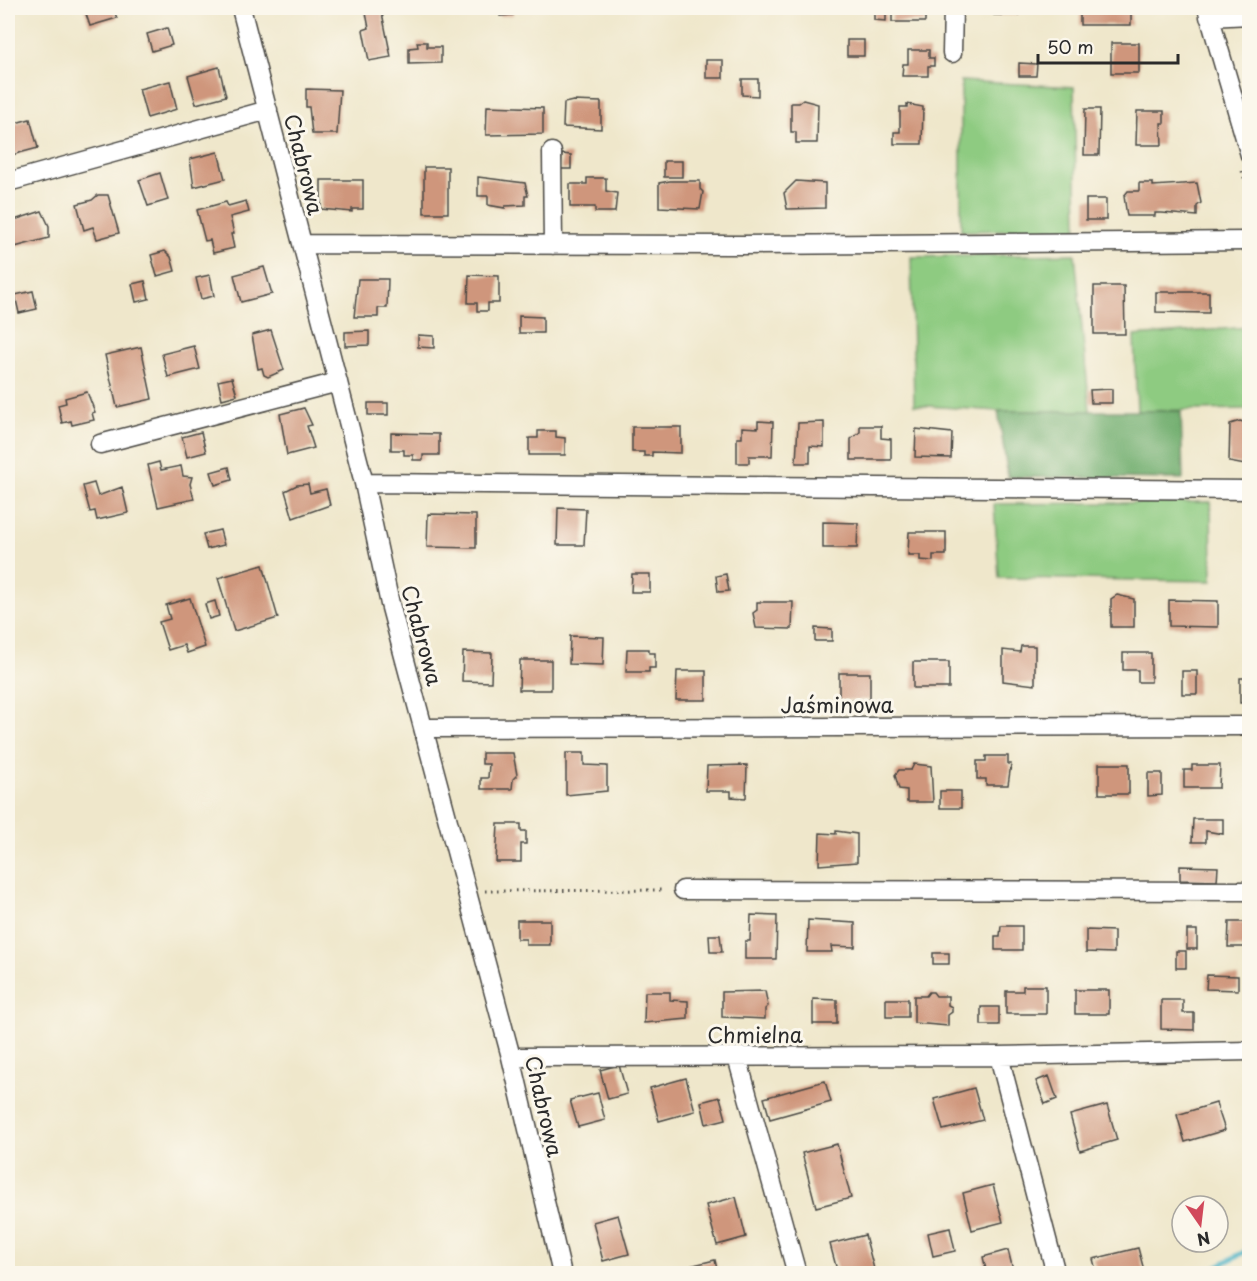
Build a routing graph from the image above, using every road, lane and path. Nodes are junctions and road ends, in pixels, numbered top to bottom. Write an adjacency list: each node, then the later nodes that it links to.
1 (241, 8): 6 (street, Chabrowa)
2 (952, 8): 5 (street)
3 (1208, 12): 4 (street); 8 (street)
4 (1250, 15)
5 (952, 53)
6 (268, 110): 9 (street); 11 (street, Chabrowa)
7 (552, 152): 12 (street)
8 (1250, 155)
9 (8, 182)
10 (1250, 241): 12 (street)
11 (302, 244): 12 (street); 13 (street, Chabrowa)
12 (553, 245)
13 (338, 382): 14 (street); 15 (street, Chabrowa)
14 (100, 444)
15 (364, 483): 16 (street); 18 (street, Chabrowa)
16 (1250, 490)
17 (1250, 726): 18 (street, Jaśminowa)
18 (425, 728): 20 (street, Chabrowa)
19 (683, 890): 20 (path); 21 (street)
20 (466, 891): 24 (street, Chabrowa)
21 (1250, 891)
22 (1250, 1051): 23 (street, Chmielna)
23 (999, 1056): 25 (street, Chmielna); 28 (street)
24 (511, 1057): 25 (street, Chmielna); 26 (street, Chabrowa)
25 (738, 1057): 27 (street)
26 (562, 1274)
27 (797, 1274)
28 (1056, 1274)

